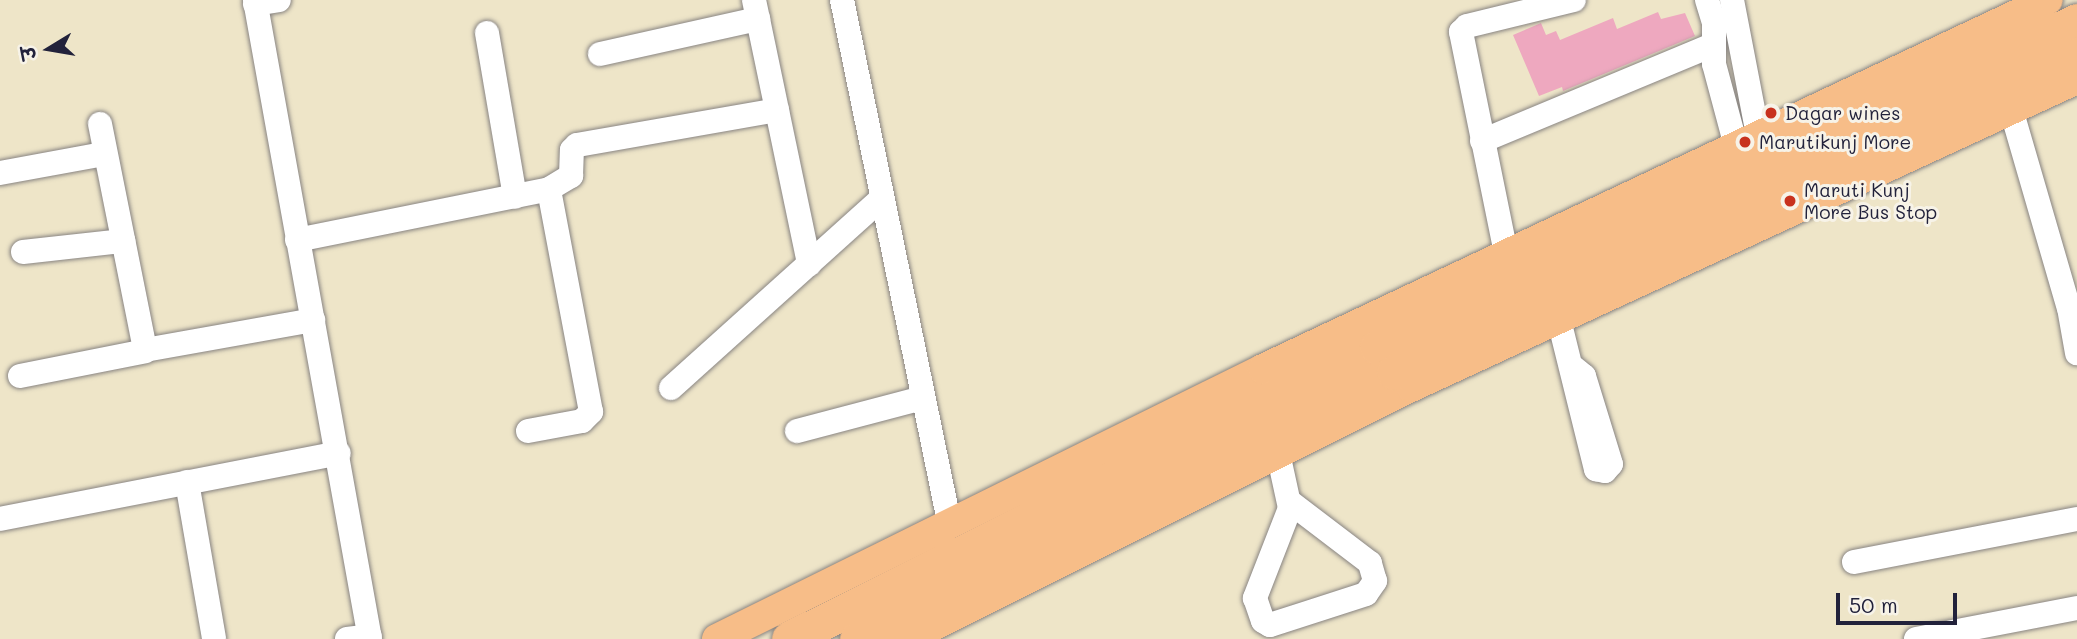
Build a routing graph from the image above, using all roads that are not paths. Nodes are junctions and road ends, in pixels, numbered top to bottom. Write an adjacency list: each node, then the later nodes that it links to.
1 (842, 0): 23 (street)
2 (1574, 0): 18 (street)
3 (1707, 0): 10 (street)
4 (1732, 0): 17 (street)
5 (2048, 0): 17 (main road)
6 (263, 1): 24 (street)
7 (756, 9): 11 (street); 15 (street)
8 (2077, 21): 51 (highway)
9 (487, 33): 22 (street)
10 (1713, 45): 17 (street); 18 (street)
11 (600, 54)
12 (2077, 55): 52 (highway)
13 (2077, 79): 14 (main road)
14 (2011, 109): 30 (main road); 32 (street)
15 (777, 110): 21 (street); 28 (street)
16 (100, 124): 19 (street)
17 (1747, 140): 27 (main road)
18 (1482, 141): 27 (street)
19 (104, 154): 20 (street); 25 (street)
20 (0, 173)
21 (549, 189): 22 (street); 37 (street)
22 (515, 197): 24 (street)
23 (881, 199): 28 (street); 36 (street)
24 (298, 240): 29 (street)
25 (123, 241): 26 (street); 31 (street)
26 (23, 252)
27 (1507, 258): 45 (main road)
28 (809, 264): 35 (street)
29 (313, 320): 31 (street); 39 (street)
30 (1559, 320): 33 (street); 40 (main road)
31 (146, 351): 34 (street)
32 (2077, 353)
33 (1574, 368)
34 (20, 376)
35 (671, 388)
36 (923, 398): 38 (street); 45 (street)
37 (528, 431)
38 (797, 431)
39 (339, 453): 41 (street); 48 (street)
40 (1279, 453): 42 (street); 53 (main road)
41 (187, 482): 43 (street); 49 (street)
42 (1290, 502): 42 (street)
43 (0, 519)
44 (2077, 519): 46 (street)
45 (950, 526): 50 (main road)
46 (1854, 562)
47 (2077, 608): 54 (street)
48 (362, 638)
49 (214, 639)
50 (717, 639)
51 (789, 639)
52 (856, 639)
53 (906, 639)
54 (1916, 639)

